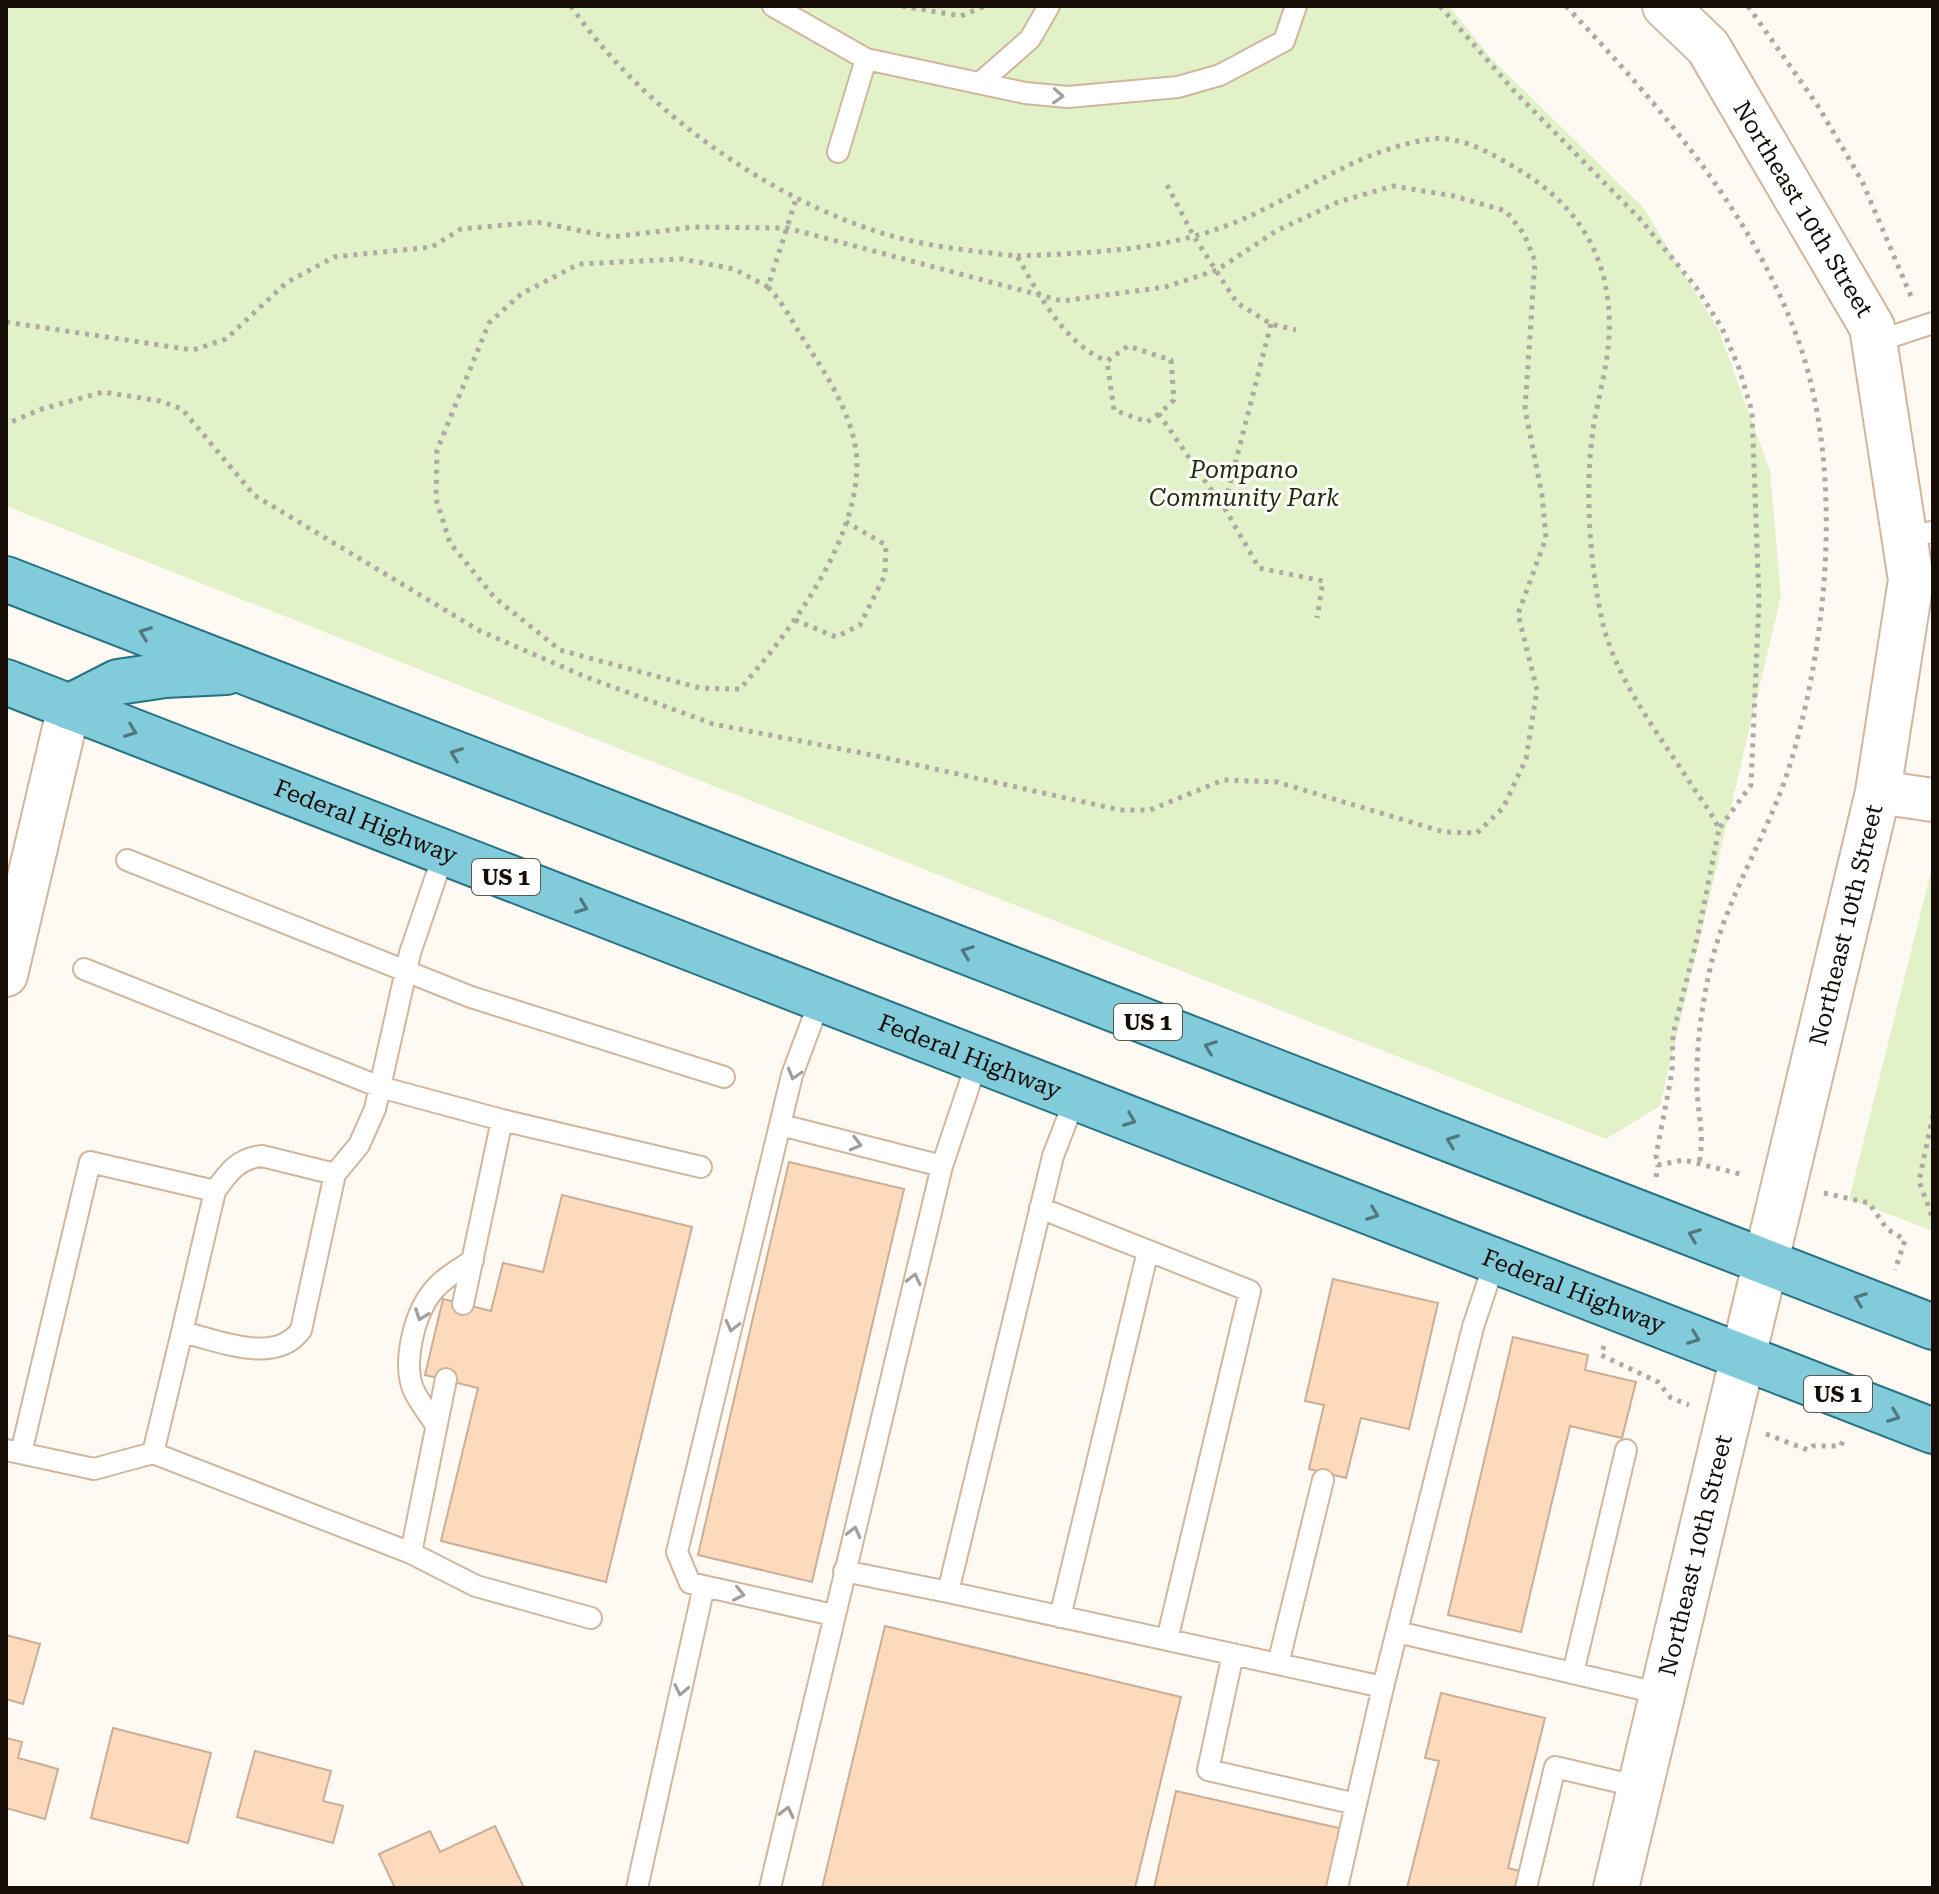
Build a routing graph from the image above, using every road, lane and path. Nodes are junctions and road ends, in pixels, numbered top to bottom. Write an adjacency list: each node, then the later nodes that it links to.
1 (571, 6): 15 (path)
2 (773, 6): 11 (lane)
3 (902, 6): 4 (path)
4 (985, 6)
5 (1049, 6): 12 (lane)
6 (1296, 6): 12 (lane, one-way to 6)
7 (1440, 6): 41 (path)
8 (1566, 6): 55 (path)
9 (1665, 6): 26 (street, Northeast 10th Street)
10 (1748, 6): 24 (path)
11 (866, 59): 12 (lane); 13 (lane)
12 (981, 82)
13 (838, 152)
14 (1167, 185): 17 (path)
15 (797, 196): 16 (path); 18 (path)
16 (787, 228): 20 (path); 21 (path); 22 (path)
17 (1193, 235): 18 (path); 19 (path); 41 (path)
18 (1017, 256): 21 (path)
19 (1217, 270): 21 (path); 23 (path); 29 (path)
20 (768, 287): 31 (path); 35 (path)
21 (1039, 295): 27 (path)
22 (6, 322)
23 (1271, 324): 25 (path); 30 (path)
24 (1928, 324): 26 (lane)
25 (1296, 330)
26 (1875, 342): 32 (street, Northeast 10th Street)
27 (1107, 361): 28 (path); 28 (path)
28 (1159, 414): 30 (path)
29 (6, 424)
30 (1224, 507): 34 (path)
31 (846, 522): 35 (path); 35 (path)
32 (1919, 534): 39 (street, Northeast 10th Street)
33 (6, 579): 36 (main road, US 1, one-way to 33)
34 (1317, 618)
35 (795, 620)
36 (244, 671): 38 (main road); 63 (main road, US 1, one-way to 36)
37 (6, 682): 38 (main road, Federal Highway / US 1)
38 (69, 707): 42 (main road, Federal Highway / US 1, one-way to 42); 46 (street)
39 (1878, 792): 40 (street); 60 (street, Northeast 10th Street)
40 (1933, 800)
41 (1719, 829): 56 (path)
42 (444, 853): 45 (lane); 47 (main road, Federal Highway / US 1, one-way to 47)
43 (127, 860): 45 (lane)
44 (84, 969): 50 (lane)
45 (406, 972): 49 (lane); 50 (lane)
46 (6, 975)
47 (820, 1000): 48 (main road, Federal Highway / US 1); 54 (lane, one-way to 54)
48 (977, 1062): 51 (main road, Federal Highway / US 1); 57 (lane)
49 (724, 1077)
50 (380, 1087): 53 (lane); 59 (lane)
51 (1075, 1099): 62 (lane); 67 (main road, Federal Highway / US 1, one-way to 67)
52 (1933, 1115): 64 (path)
53 (502, 1120): 58 (lane); 66 (lane)
54 (781, 1125): 57 (lane, one-way to 57); 86 (lane, one-way to 86)
55 (1699, 1163): 56 (path); 60 (path)
56 (1658, 1165): 63 (path)
57 (942, 1166): 85 (lane, one-way to 57)
58 (701, 1167)
59 (335, 1174): 61 (lane); 73 (lane)
60 (1786, 1185): 68 (street, Northeast 10th Street); 70 (path)
61 (215, 1191): 73 (lane); 81 (lane)
62 (1040, 1208): 65 (lane); 87 (lane)
63 (1652, 1219): 68 (main road, US 1, one-way to 63)
64 (1933, 1219)
65 (1148, 1251): 89 (lane); 92 (lane)
66 (473, 1260): 69 (lane); 78 (lane, one-way to 78)
67 (1495, 1261): 71 (main road, Federal Highway / US 1); 91 (lane)
68 (1767, 1263): 70 (main road, US 1, one-way to 68); 74 (street, Northeast 10th Street)
69 (463, 1304)
70 (1882, 1308): 72 (main road, US 1)
71 (1619, 1309): 74 (main road, Federal Highway / US 1, one-way to 74); 77 (path)
72 (1933, 1327)
73 (182, 1332): 82 (lane)
74 (1743, 1357): 76 (main road, Federal Highway / US 1); 77 (street, Northeast 10th Street)
75 (446, 1379): 78 (lane)
76 (1855, 1400): 77 (path); 79 (main road, Federal Highway / US 1, one-way to 79)
77 (1729, 1419): 97 (street, Northeast 10th Street)
78 (436, 1425): 84 (lane)
79 (1933, 1431)
80 (1626, 1450): 95 (lane)
81 (13, 1451): 82 (lane)
82 (153, 1453): 84 (lane)
83 (1323, 1480): 94 (lane)
84 (411, 1553): 90 (lane)
85 (844, 1571): 87 (lane); 88 (lane)
86 (704, 1586): 88 (lane, one-way to 88); 100 (lane, one-way to 100)
87 (948, 1592): 89 (lane)
88 (833, 1615): 101 (lane, one-way to 88)
89 (1060, 1617): 92 (lane)
90 (591, 1618)
91 (1397, 1632): 95 (lane); 96 (lane)
92 (1167, 1640): 93 (lane)
93 (1233, 1654): 94 (lane); 99 (lane)
94 (1278, 1664): 96 (lane)
95 (1573, 1673): 97 (lane)
96 (1383, 1687): 99 (lane)
97 (1662, 1694): 98 (street, Northeast 10th Street)
98 (1640, 1787): 103 (lane); 104 (street, Northeast 10th Street)
99 (1356, 1804): 102 (lane)
100 (637, 1888)
101 (770, 1888)
102 (1337, 1888)
103 (1526, 1888)
104 (1616, 1888)

